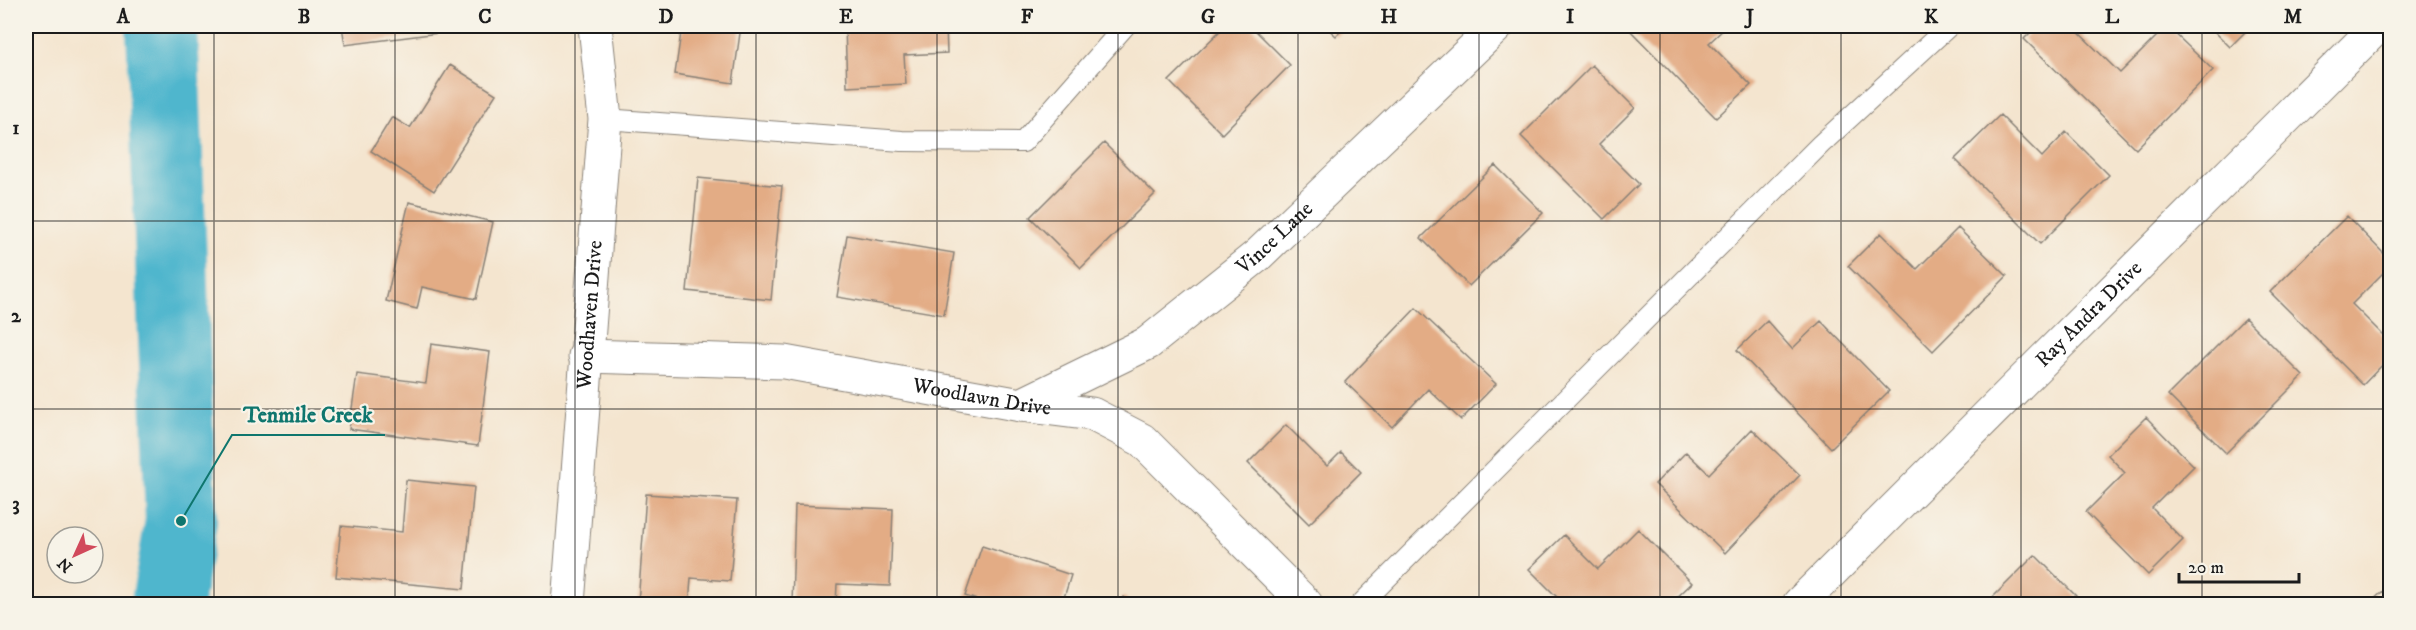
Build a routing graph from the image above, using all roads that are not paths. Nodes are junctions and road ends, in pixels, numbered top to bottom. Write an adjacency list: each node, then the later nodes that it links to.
1 (595, 26): 6 (street, Woodhaven Drive)
2 (1125, 26): 6 (lane)
3 (1497, 26): 8 (street, Vince Lane)
4 (1949, 26): 11 (lane)
5 (2378, 26): 12 (street, Ray Andra Drive)
6 (605, 119): 7 (street, Woodhaven Drive)
7 (585, 356): 8 (street, Woodlawn Drive); 9 (street, Woodhaven Drive)
8 (1021, 405): 10 (street, Woodlawn Drive)
9 (568, 604)
10 (1306, 604)
11 (1361, 604)
12 (1799, 604)

